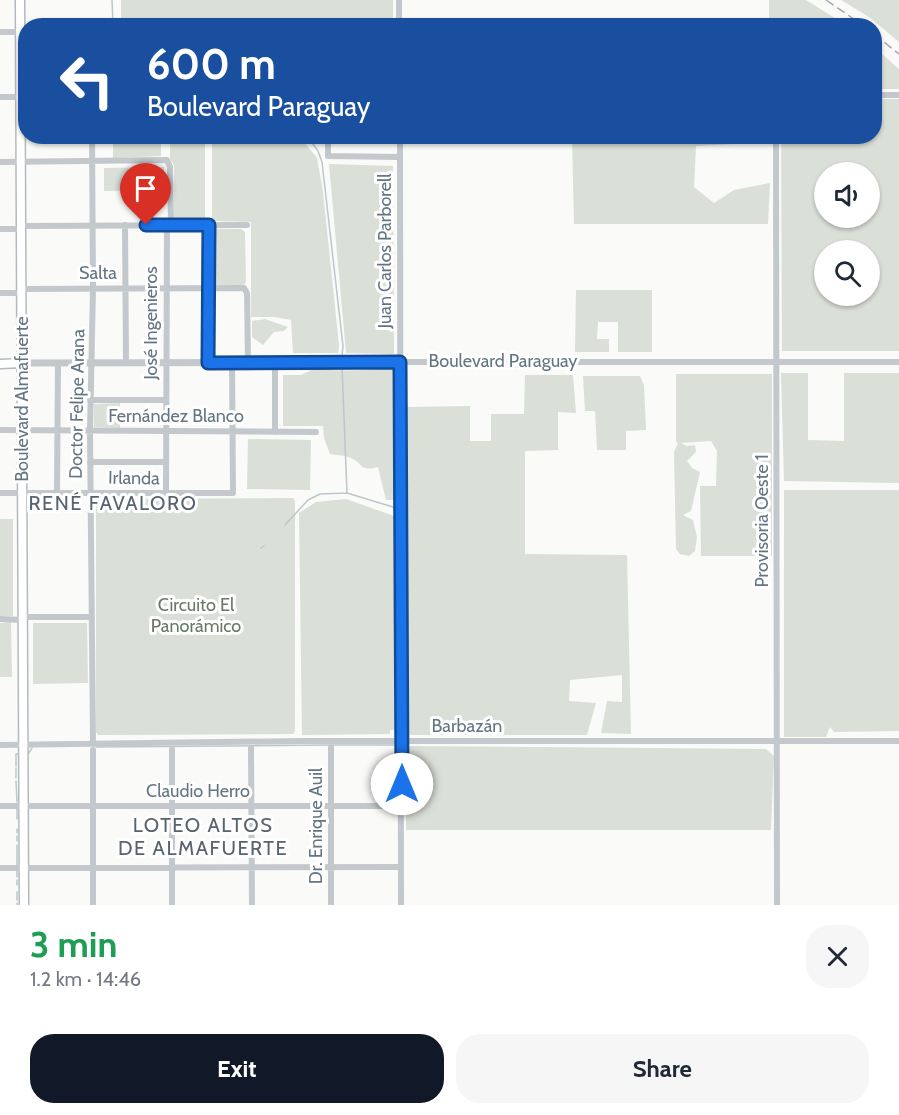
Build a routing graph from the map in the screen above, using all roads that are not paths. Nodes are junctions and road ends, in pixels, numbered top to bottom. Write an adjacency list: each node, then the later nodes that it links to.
1 (20, 0): 3 (main road, Boulevard Almafuerte)
2 (399, 0): 4 (street)
3 (21, 18)
4 (399, 18)
5 (0, 32): 6 (street)
6 (18, 32)
7 (882, 94): 8 (street)
8 (899, 95)
9 (0, 97): 10 (street)
10 (18, 97)
11 (22, 144): 19 (main road, Boulevard Almafuerte)
12 (92, 144): 17 (street, Doctor Felipe Arana)
13 (328, 144): 16 (street)
14 (400, 144): 16 (street, Juan Carlos Parborell)
15 (776, 144): 33 (street, Provisoria Oeste 1)
16 (400, 157): 37 (street, Juan Carlos Parborell)
17 (92, 161): 19 (street); 20 (street, Doctor Felipe Arana); 22 (street, José Ingenieros)
18 (0, 162): 19 (street)
19 (22, 162): 25 (main road, Boulevard Almafuerte)
20 (93, 225): 21 (street); 25 (street); 27 (street, Doctor Felipe Arana)
21 (125, 225): 22 (street); 28 (street)
22 (169, 225): 23 (street); 29 (street, José Ingenieros)
23 (209, 225): 24 (street); 30 (street)
24 (247, 225)
25 (22, 227): 26 (street); 31 (main road, Boulevard Almafuerte)
26 (0, 229)
27 (93, 288): 28 (street, Salta); 31 (street, Salta); 42 (street, Doctor Felipe Arana)
28 (126, 288): 29 (street, Salta); 34 (street)
29 (167, 288): 30 (street, Salta); 43 (street, José Ingenieros)
30 (209, 288): 36 (street, Salta); 44 (street)
31 (22, 291): 32 (street, Salta); 40 (main road, Boulevard Almafuerte)
32 (0, 293)
33 (777, 361): 37 (street, Boulevard Paraguay); 38 (street, Boulevard Paraguay); 67 (street, Provisoria Oeste 1)
34 (126, 362): 42 (street, Boulevard Paraguay); 43 (street, Boulevard Paraguay)
35 (232, 362): 36 (street, Boulevard Paraguay); 44 (street, Boulevard Paraguay); 53 (street)
36 (248, 362): 45 (street, Boulevard Paraguay)
37 (400, 362): 45 (street, Boulevard Paraguay); 66 (street, Juan Carlos Parborell)
38 (899, 362)
39 (0, 363): 40 (main road, Boulevard Paraguay)
40 (22, 363): 41 (street, Boulevard Paraguay); 49 (main road, Boulevard Almafuerte)
41 (58, 363): 42 (street, Boulevard Paraguay); 50 (street)
42 (92, 363): 46 (street, Doctor Felipe Arana)
43 (167, 363): 44 (street, Boulevard Paraguay); 47 (street, José Ingenieros)
44 (208, 363)
45 (275, 363): 54 (street)
46 (90, 400): 47 (street); 51 (street, Doctor Felipe Arana)
47 (165, 400): 52 (street, José Ingenieros)
48 (0, 430): 49 (street, Fernández Blanco)
49 (22, 430): 50 (street, Fernández Blanco); 59 (main road, Boulevard Almafuerte)
50 (57, 431): 51 (street, Fernández Blanco); 60 (street)
51 (90, 431): 52 (street, Fernández Blanco); 56 (street, Doctor Felipe Arana)
52 (165, 431): 53 (street, Fernández Blanco); 57 (street, José Ingenieros)
53 (232, 431): 54 (street, Fernández Blanco); 62 (street, Irlanda)
54 (275, 432): 55 (street, Fernández Blanco)
55 (316, 432)
56 (90, 462): 57 (street); 61 (street, Doctor Felipe Arana)
57 (166, 462): 62 (street, José Ingenieros)
58 (0, 492): 59 (street, Irlanda)
59 (22, 493): 60 (street, Irlanda); 64 (main road, Boulevard Almafuerte)
60 (57, 493): 61 (street, Irlanda)
61 (91, 493): 62 (street, Irlanda); 63 (street, Doctor Felipe Arana)
62 (166, 494)
63 (90, 617): 64 (street); 71 (street, Doctor Felipe Arana)
64 (23, 618): 65 (street); 70 (main road, Boulevard Almafuerte)
65 (0, 620)
66 (402, 741): 67 (street, Barbazán); 71 (street, Barbazán); 94 (street, Juan Carlos Parborell)
67 (777, 741): 68 (street, Barbazán); 95 (street, Provisoria Oeste 1)
68 (899, 741)
69 (0, 745): 70 (street, Barbazán)
70 (23, 745): 71 (street, Barbazán); 77 (main road, Boulevard Almafuerte)
71 (93, 747): 78 (street, Doctor Felipe Arana)
72 (331, 747): 80 (street, Dr. Enrique Auil)
73 (172, 748): 79 (street)
74 (251, 748): 75 (street)
75 (252, 805): 79 (street, Claudio Herro); 80 (street, Claudio Herro); 88 (street)
76 (0, 806): 77 (street, Claudio Herro)
77 (23, 806): 78 (street, Claudio Herro); 87 (main road, Boulevard Almafuerte)
78 (92, 806): 79 (street, Claudio Herro); 82 (street, Doctor Felipe Arana)
79 (172, 806): 83 (street)
80 (331, 806): 81 (street, Claudio Herro); 84 (street, Dr. Enrique Auil)
81 (397, 806)
82 (93, 867): 83 (street); 87 (street); 90 (street, Doctor Felipe Arana)
83 (172, 867): 88 (street); 91 (street)
84 (331, 867): 85 (street); 88 (street); 93 (street, Dr. Enrique Auil)
85 (397, 867)
86 (0, 868): 87 (street)
87 (23, 868): 89 (main road, Boulevard Almafuerte)
88 (252, 868): 92 (street)
89 (24, 905)
90 (93, 905)
91 (172, 905)
92 (252, 905)
93 (331, 905)
94 (402, 905)
95 (777, 905)

